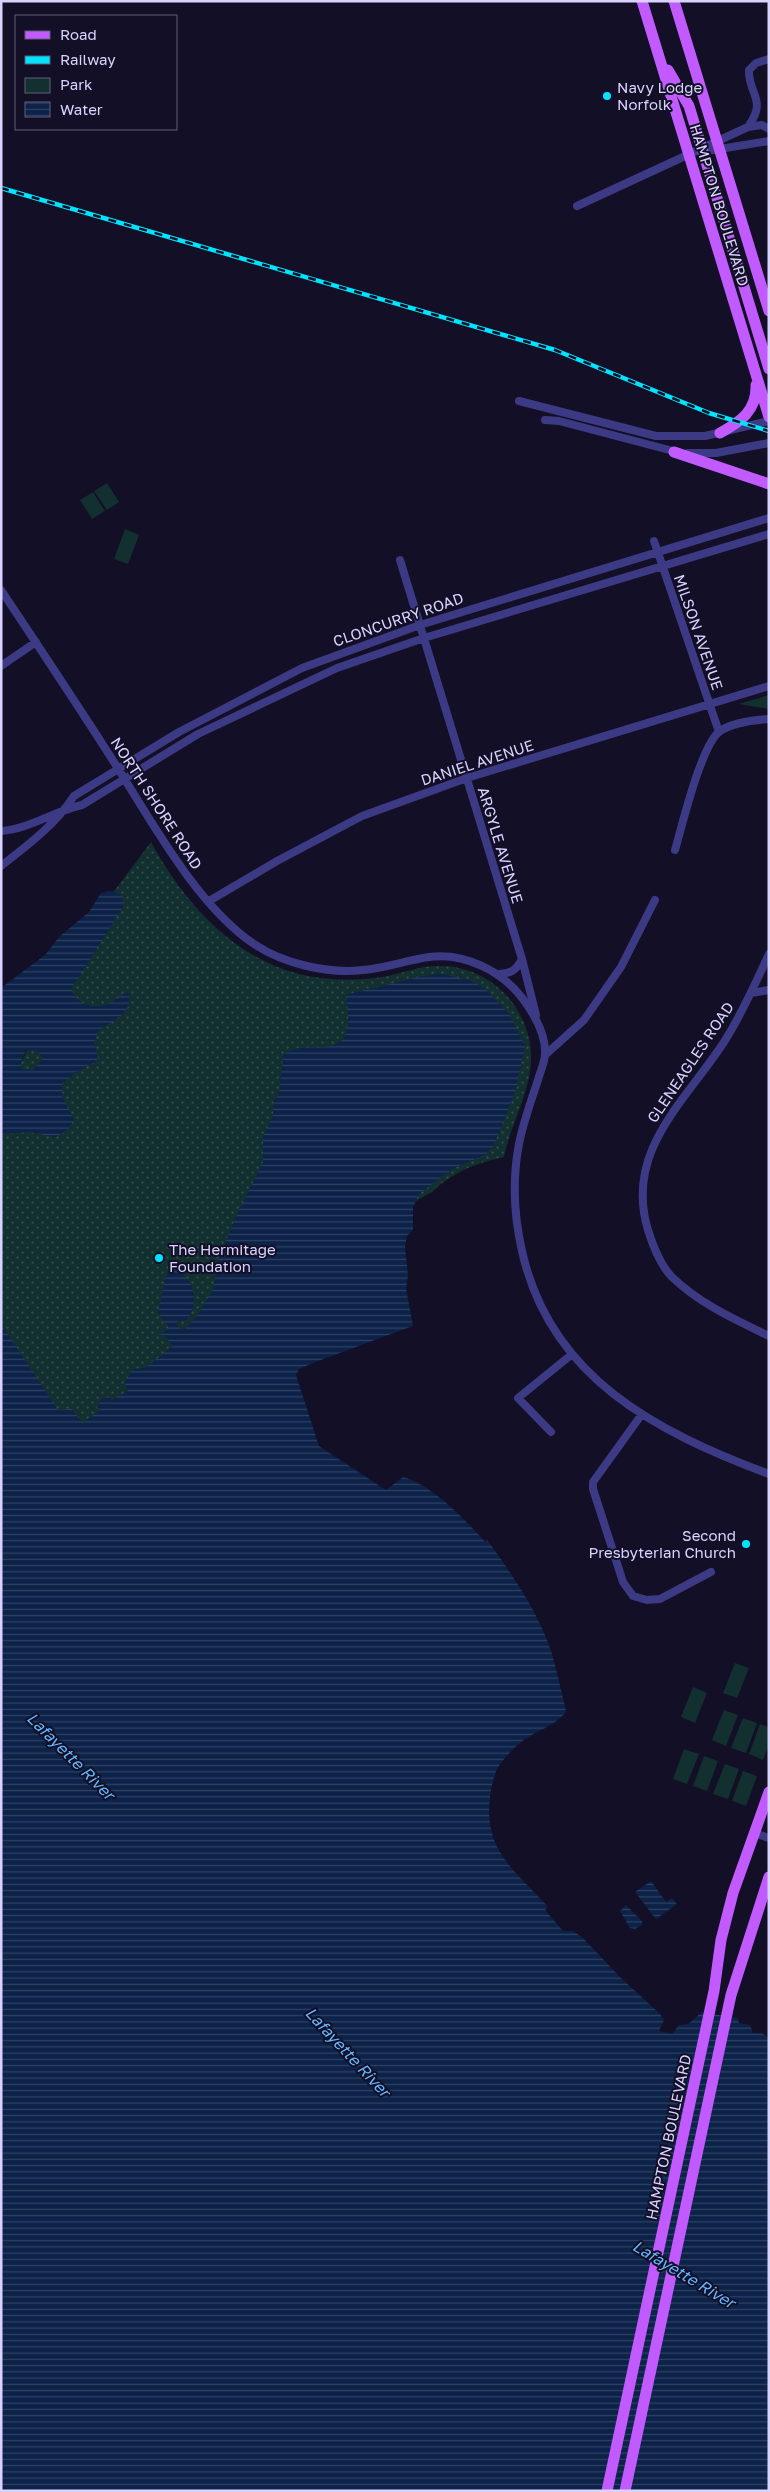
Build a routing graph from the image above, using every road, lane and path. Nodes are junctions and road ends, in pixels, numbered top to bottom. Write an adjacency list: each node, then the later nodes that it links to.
1 (642, 1): 3 (main road, HAMPTON BOULEVARD)
2 (674, 1): 8 (main road, HAMPTON BOULEVARD)
3 (658, 52): 9 (main road); 10 (main road, HAMPTON BOULEVARD)
4 (769, 59): 5 (street)
5 (748, 127): 6 (street); 8 (street)
6 (769, 129)
7 (769, 141): 8 (street)
8 (718, 145): 9 (street); 12 (main road, HAMPTON BOULEVARD)
9 (702, 150): 10 (street); 13 (main road)
10 (689, 154): 11 (street); 14 (main road, HAMPTON BOULEVARD)
11 (577, 206)
12 (769, 311)
13 (769, 368)
14 (756, 374): 16 (main road, HAMPTON BOULEVARD); 18 (main road)
15 (519, 401): 18 (street)
16 (769, 419): 18 (street)
17 (545, 420): 20 (street)
18 (720, 433)
19 (769, 443): 20 (street)
20 (674, 452): 21 (main road)
21 (769, 484)
22 (769, 518): 25 (street, CLONCURRY ROAD)
23 (769, 534): 27 (street, CLONCURRY ROAD)
24 (654, 540): 25 (street, MILSON AVENUE)
25 (657, 552): 27 (street, MILSON AVENUE); 29 (street, CLONCURRY ROAD)
26 (400, 560): 29 (street, ARGYLE AVENUE)
27 (662, 566): 30 (street, CLONCURRY ROAD); 34 (street, MILSON AVENUE)
28 (1, 590): 31 (street, NORTH SHORE ROAD)
29 (420, 625): 30 (street, ARGYLE AVENUE); 37 (street, CLONCURRY ROAD)
30 (424, 638): 38 (street, CLONCURRY ROAD); 39 (street, ARGYLE AVENUE)
31 (36, 642): 32 (street); 37 (street, NORTH SHORE ROAD)
32 (1, 666)
33 (769, 686): 34 (street, DANIEL AVENUE)
34 (709, 704): 36 (street, MILSON AVENUE); 39 (street, DANIEL AVENUE)
35 (769, 719): 36 (street)
36 (719, 732): 42 (street)
37 (118, 768): 38 (street, NORTH SHORE ROAD); 40 (street, CLONCURRY ROAD)
38 (124, 778): 40 (street, CLONCURRY ROAD); 45 (street, NORTH SHORE ROAD)
39 (467, 778): 45 (street, DANIEL AVENUE); 47 (street, ARGYLE AVENUE)
40 (66, 809): 41 (street); 43 (street, CLONCURRY ROAD)
41 (1, 831)
42 (675, 850)
43 (1, 866)
44 (655, 900): 52 (street)
45 (210, 901): 48 (street, NORTH SHORE ROAD)
46 (769, 954): 50 (street, GLENEAGLES ROAD)
47 (522, 959): 48 (street); 51 (street, ARGYLE AVENUE)
48 (497, 974): 51 (street, NORTH SHORE ROAD)
49 (769, 990): 50 (street)
50 (751, 993): 53 (street, GLENEAGLES ROAD)
51 (539, 1024): 52 (street, NORTH SHORE ROAD)
52 (545, 1055): 54 (street, NORTH SHORE ROAD)
53 (769, 1336)
54 (571, 1355): 55 (street, NORTH SHORE ROAD); 56 (street)
55 (642, 1414): 57 (street, NORTH SHORE ROAD); 58 (street)
56 (551, 1432)
57 (769, 1474)
58 (711, 1572)
59 (769, 1792): 60 (main road, HAMPTON BOULEVARD)
60 (754, 1833): 61 (street); 63 (main road, HAMPTON BOULEVARD)
61 (769, 1838)
62 (769, 1877): 64 (main road)
63 (607, 2491)
64 (625, 2491)

